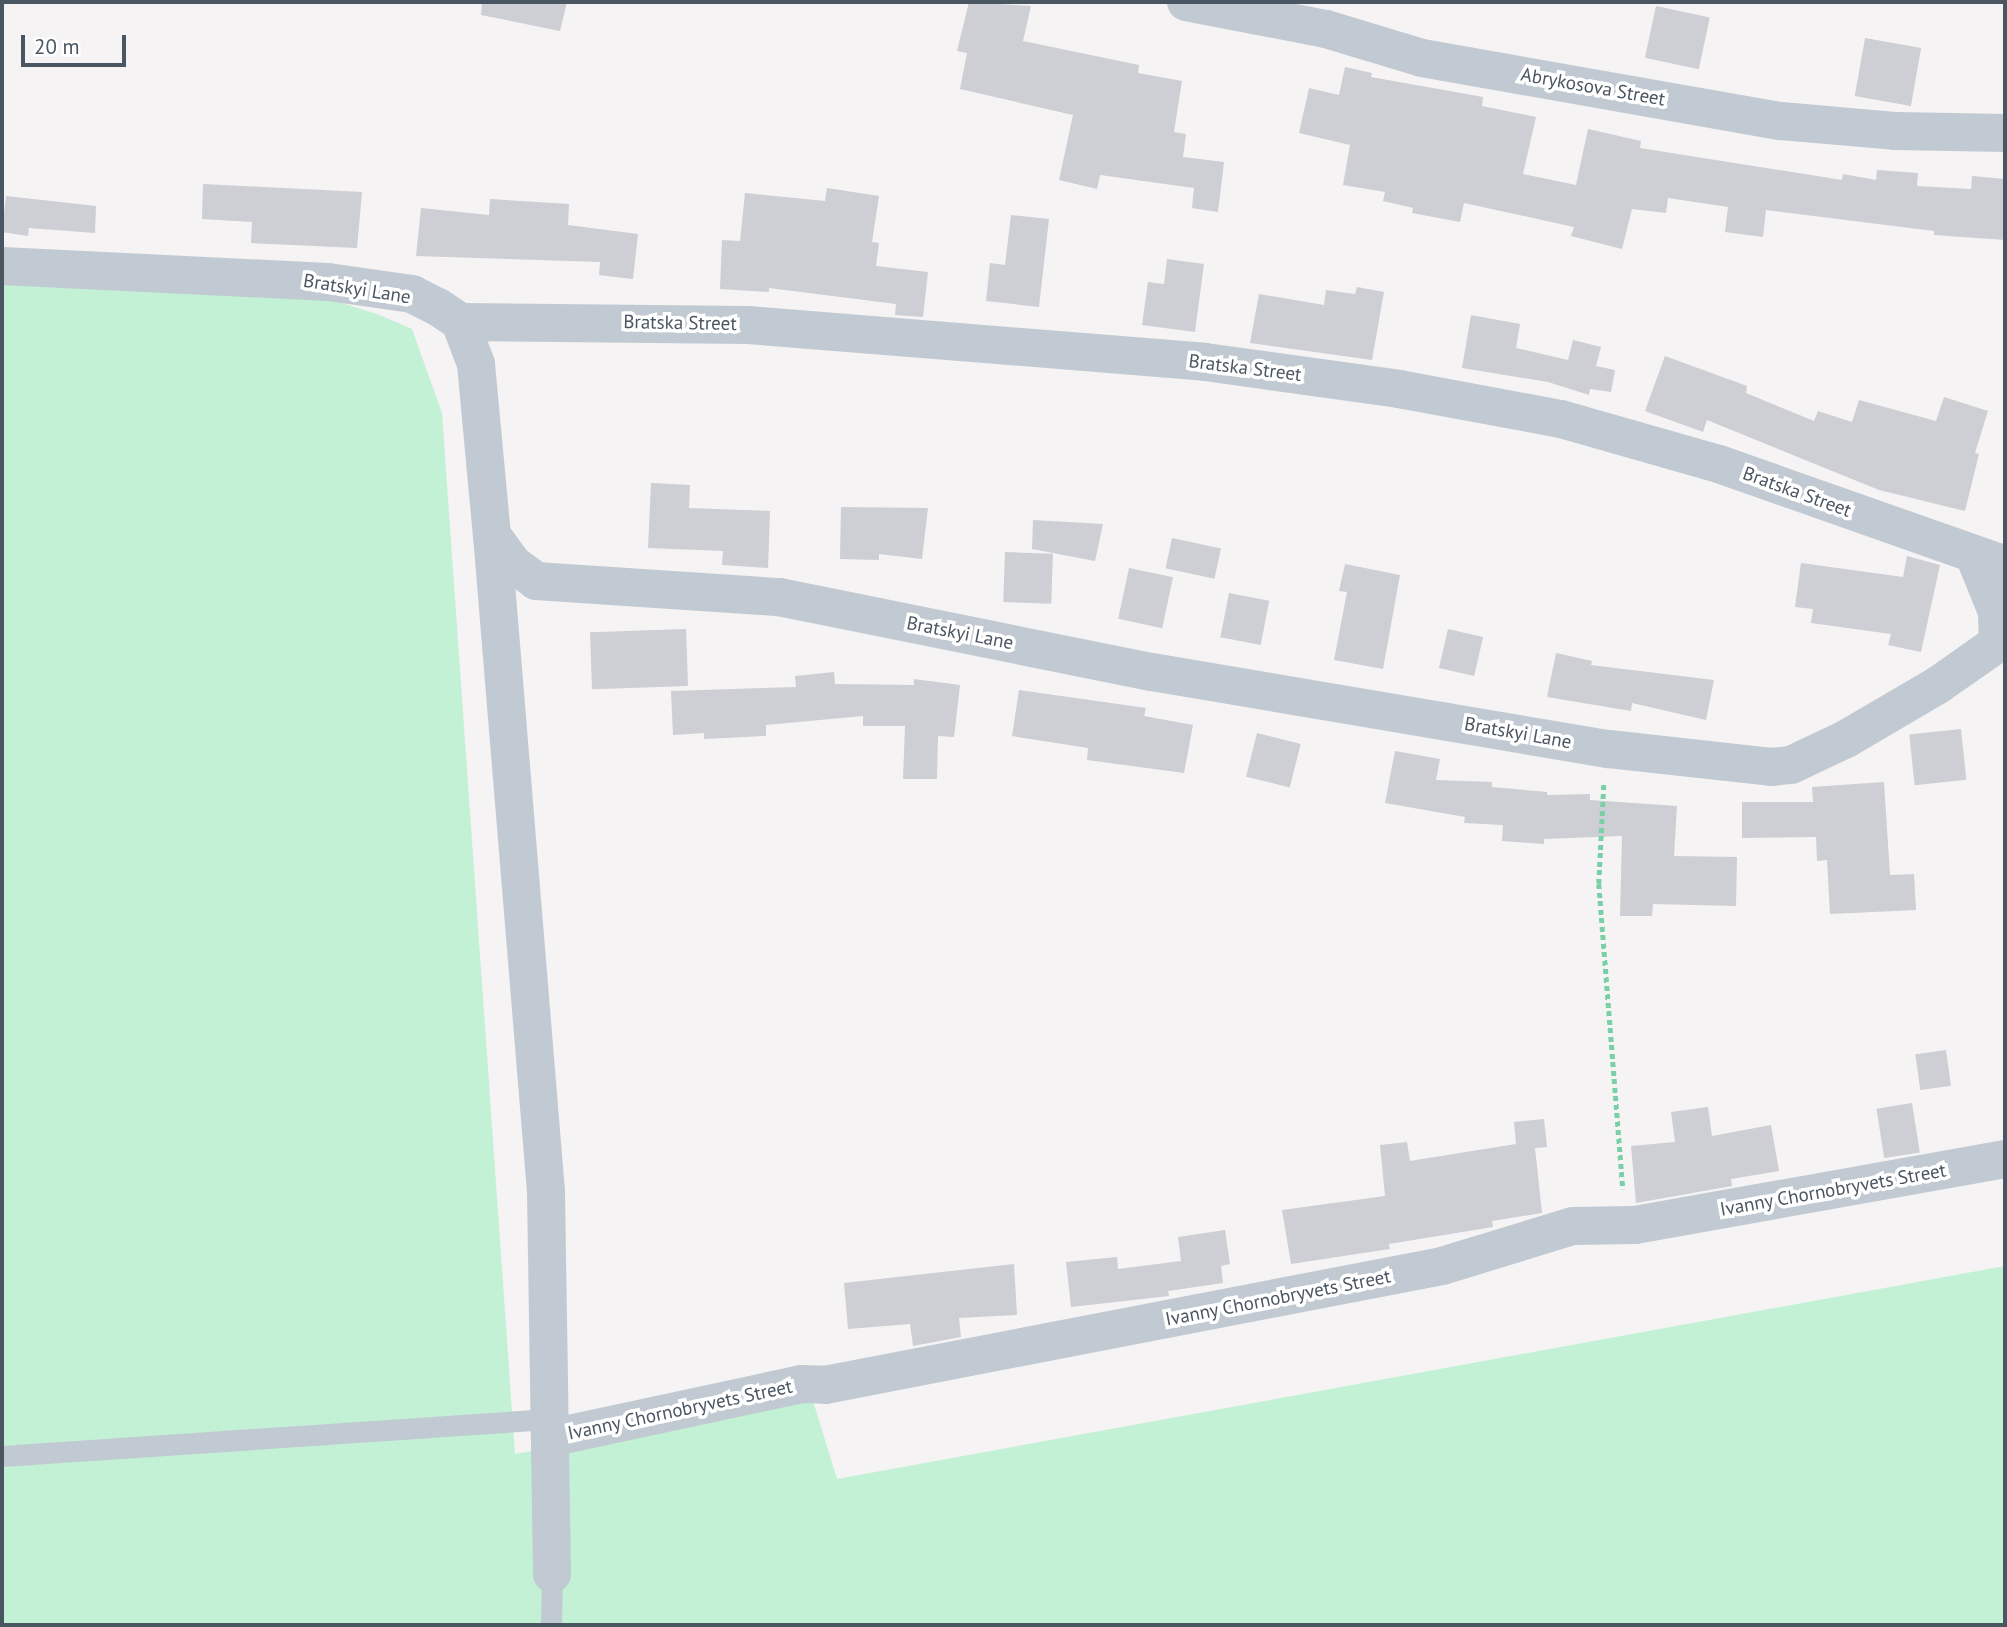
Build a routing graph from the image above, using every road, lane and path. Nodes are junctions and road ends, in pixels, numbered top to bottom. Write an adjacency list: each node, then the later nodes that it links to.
1 (1186, 2): 2 (street, Abrykosova Street)
2 (2005, 133)
3 (2, 266): 4 (street, Bratskyi Lane)
4 (460, 322): 5 (street); 6 (street, Bratska Street)
5 (492, 535): 8 (street, Bratskyi Lane); 11 (street)
6 (1990, 560): 7 (street, Bratskyi Lane)
7 (2002, 639): 8 (street, Bratskyi Lane)
8 (1609, 748): 10 (path)
9 (2005, 1158): 10 (street, Ivanny Chornobryvets Street)
10 (1625, 1224): 11 (street, Ivanny Chornobryvets Street)
11 (550, 1429): 12 (lane); 13 (street)
12 (2, 1456)
13 (552, 1574): 14 (lane)
14 (551, 1625)

